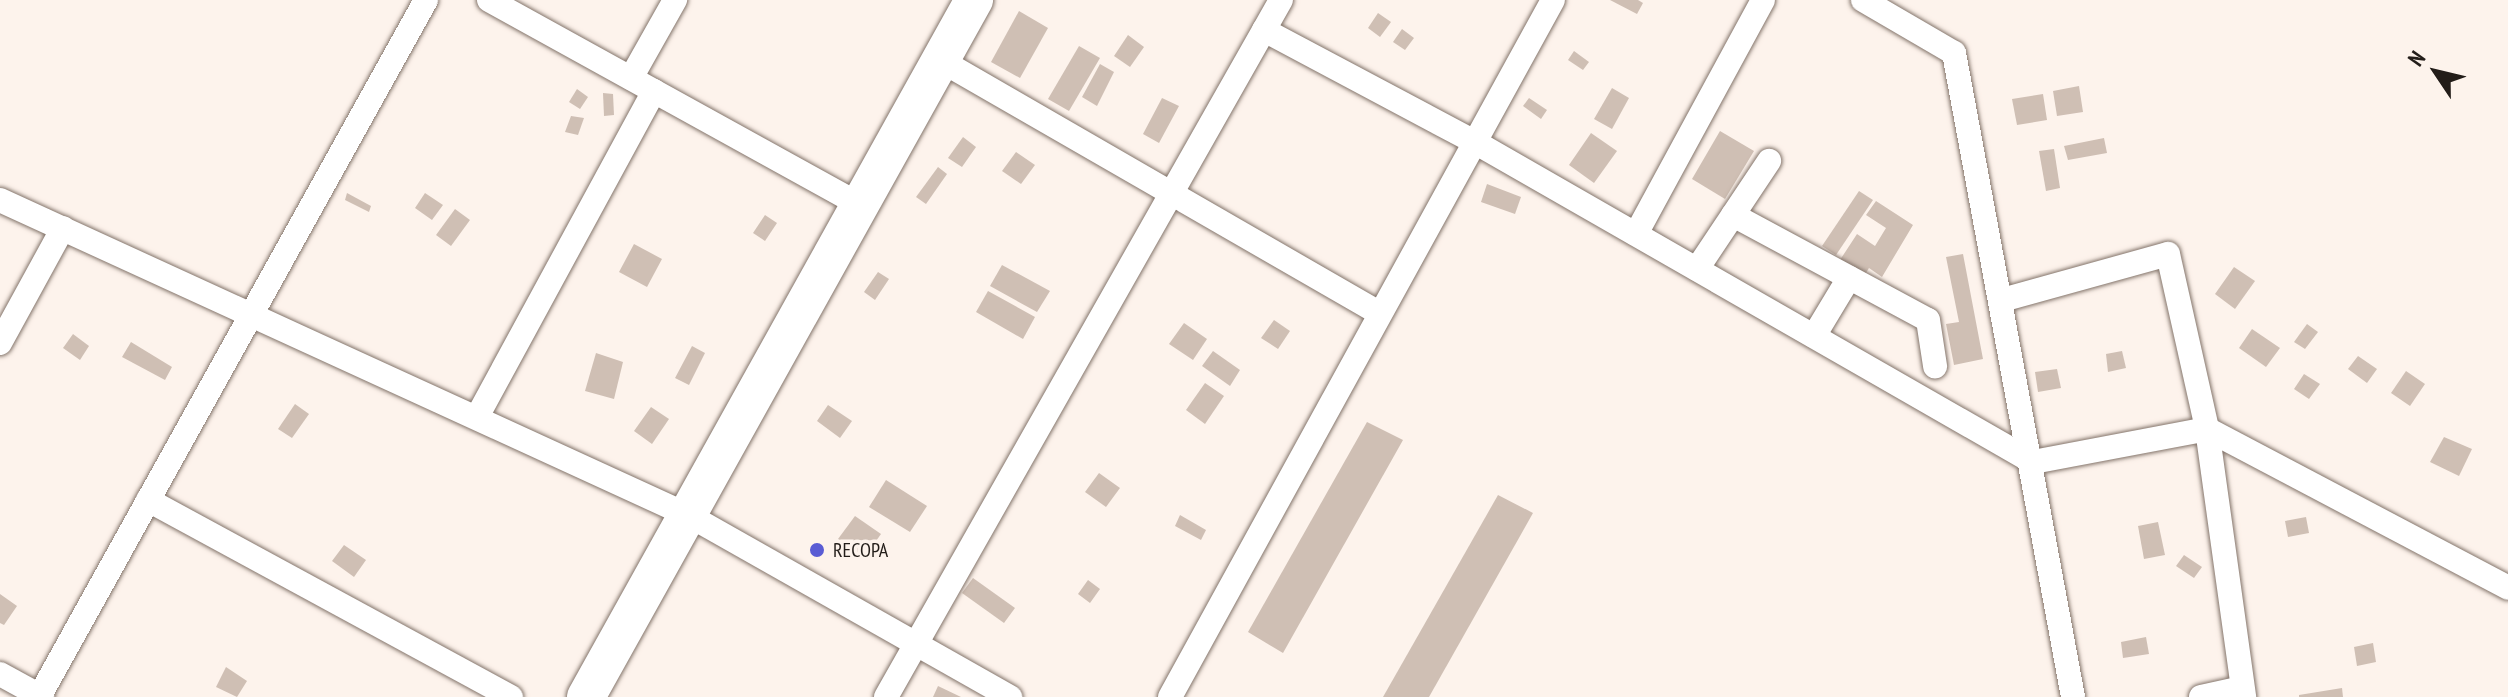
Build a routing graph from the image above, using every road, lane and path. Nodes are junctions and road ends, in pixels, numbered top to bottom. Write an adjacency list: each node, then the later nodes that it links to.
1 (426, 0): 24 (street)
2 (489, 0): 11 (street)
3 (675, 0): 11 (street)
4 (974, 0): 10 (highway)
5 (1281, 0): 9 (street)
6 (1553, 0): 13 (street)
7 (1763, 0): 20 (street)
8 (1863, 0): 23 (street)
9 (1264, 30): 13 (street); 15 (street)
10 (940, 60): 15 (street); 17 (highway)
11 (631, 78): 12 (street)
12 (654, 91): 17 (street); 29 (street)
13 (1473, 141): 20 (street); 25 (street)
14 (1769, 161): 18 (street)
15 (1171, 192): 25 (street); 35 (street)
16 (0, 200): 19 (street)
17 (859, 204): 33 (highway)
18 (1733, 215): 21 (street); 22 (street)
19 (63, 228): 24 (street); 27 (street)
20 (1636, 234): 21 (street)
21 (1697, 269): 26 (street)
22 (1849, 278): 26 (street); 28 (street)
23 (2002, 300): 30 (street); 31 (street)
24 (253, 312): 29 (street); 32 (street)
25 (1379, 313): 43 (street)
26 (1814, 336): 31 (street)
27 (0, 343)
28 (1935, 366)
29 (477, 417): 33 (street)
30 (2207, 429): 31 (street); 34 (street); 37 (street)
31 (2033, 462): 44 (street)
32 (148, 500): 38 (street); 39 (street)
33 (690, 516): 35 (street); 40 (highway)
34 (2508, 588)
35 (915, 645): 41 (street); 42 (street)
36 (0, 674): 38 (street)
37 (2243, 693): 45 (street)
38 (40, 697)
39 (511, 697)
40 (586, 697)
41 (886, 697)
42 (1010, 697)
43 (1170, 697)
44 (2073, 697)
45 (2201, 697)

